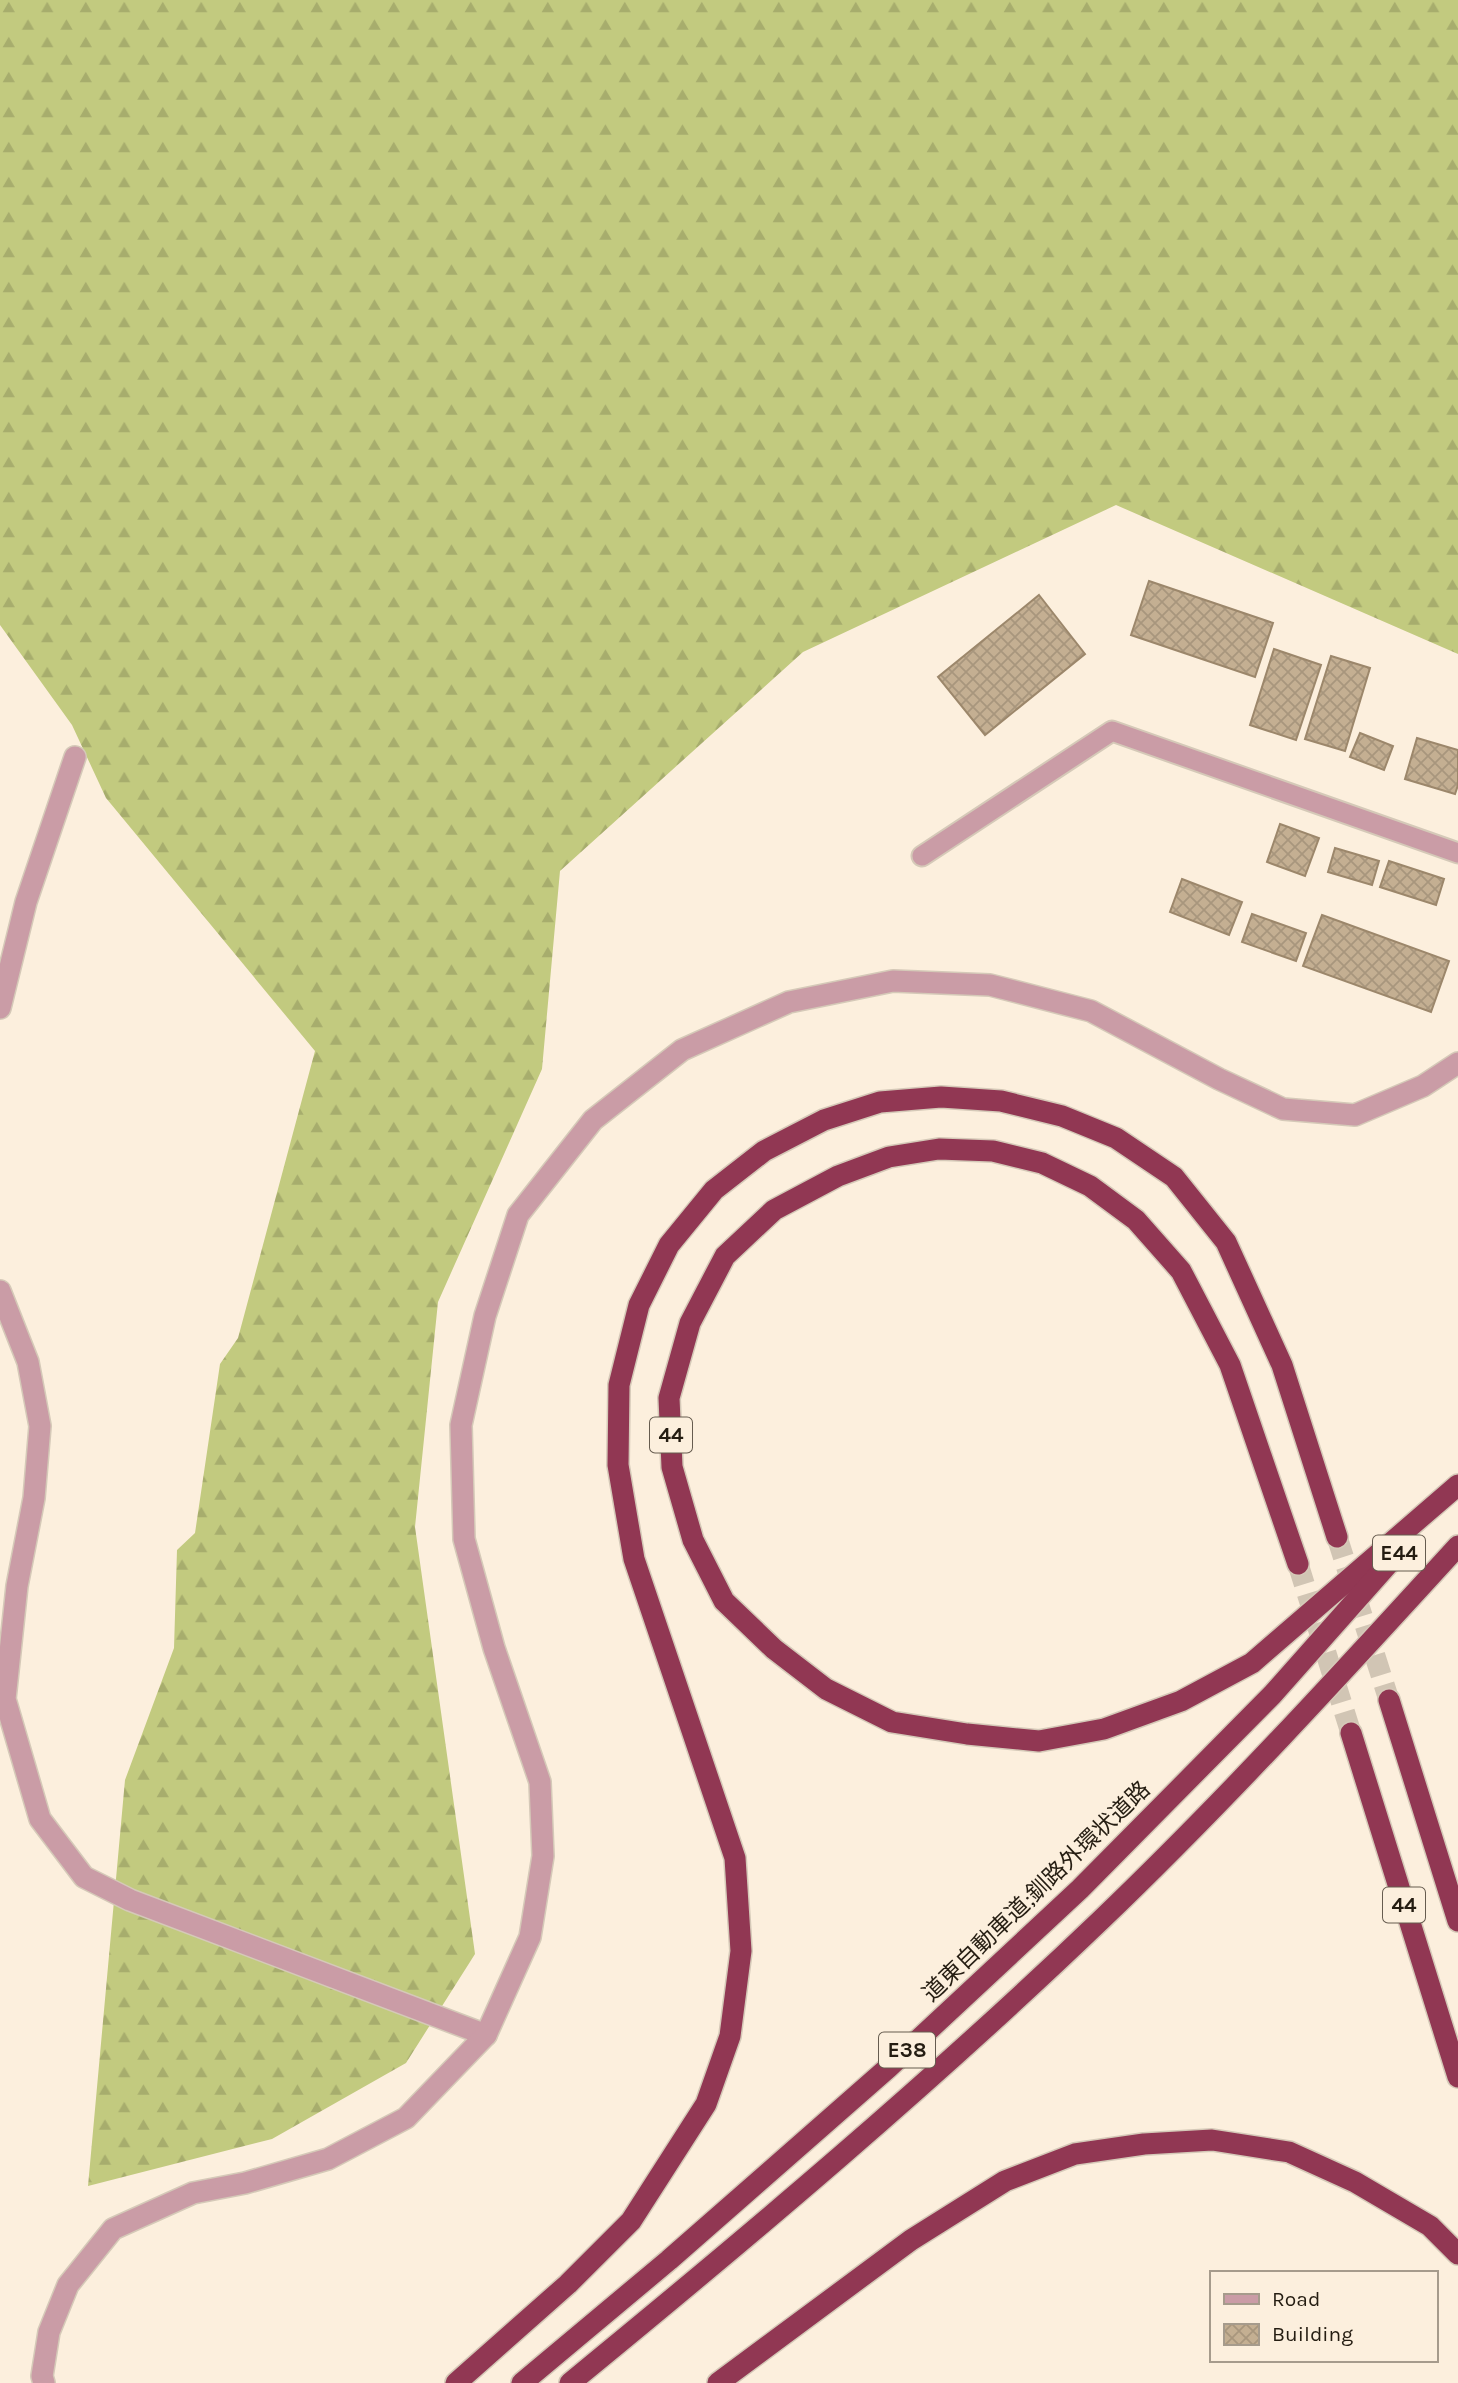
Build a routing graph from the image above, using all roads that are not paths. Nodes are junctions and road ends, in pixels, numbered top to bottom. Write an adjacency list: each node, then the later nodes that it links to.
1 (75, 757): 4 (street)
2 (1458, 853): 3 (lane)
3 (922, 856)
4 (0, 1008)
5 (1458, 1063): 16 (street)
6 (0, 1291): 16 (street)
7 (1458, 1486): 10 (highway, 44); 11 (highway, 道東自動車道;釧路外環状道路 / E44)
8 (1337, 1537): 20 (highway)
9 (1458, 1546): 12 (highway, E44)
10 (1298, 1564)
11 (1339, 1620): 21 (highway, 道東自動車道;釧路外環状道路 / E38)
12 (1354, 1660): 22 (highway, E38)
13 (1389, 1700): 15 (highway)
14 (1351, 1733): 17 (highway, 44)
15 (1458, 1921)
16 (486, 2035): 19 (street)
17 (1458, 2077)
18 (1458, 2254): 23 (highway)
19 (44, 2383)
20 (456, 2383)
21 (522, 2383)
22 (570, 2383)
23 (718, 2383)

